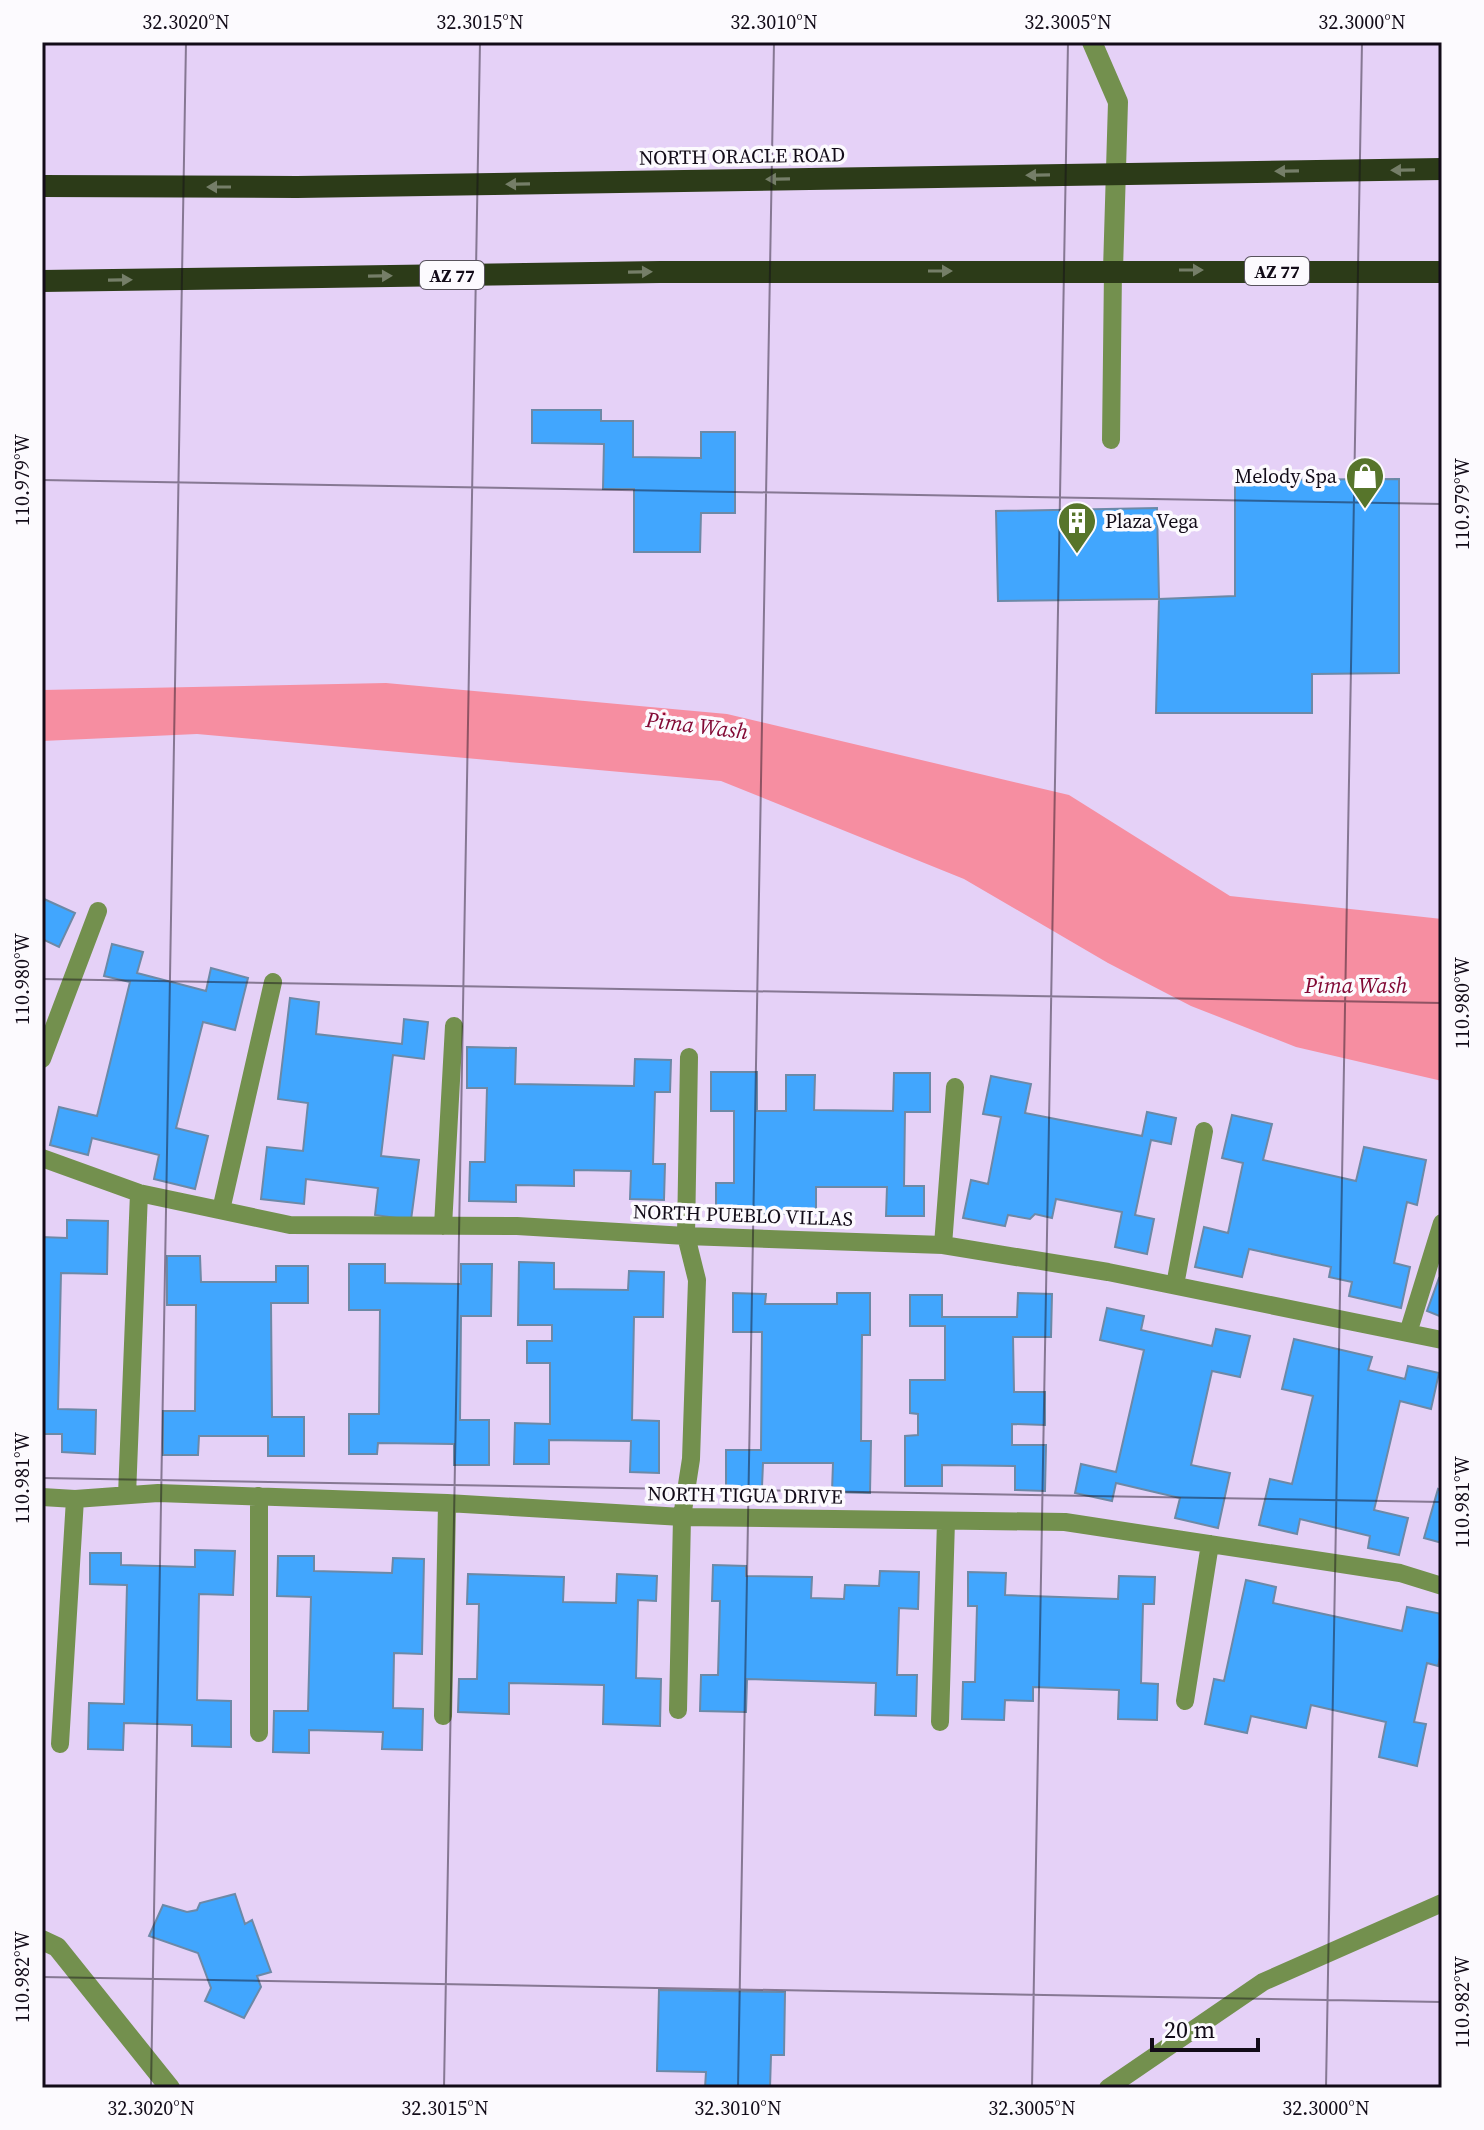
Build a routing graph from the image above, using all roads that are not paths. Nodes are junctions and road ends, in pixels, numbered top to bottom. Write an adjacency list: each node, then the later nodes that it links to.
1 (1092, 42): 3 (street)
2 (1442, 169): 3 (highway, NORTH ORACLE ROAD, one-way to 3)
3 (1116, 173): 4 (highway, NORTH ORACLE ROAD, one-way to 4); 5 (street)
4 (42, 186)
5 (1113, 270): 6 (highway, AZ 77, one-way to 6); 7 (highway, AZ 77, one-way to 5); 8 (lane)
6 (1442, 272)
7 (42, 281)
8 (1111, 440)
9 (98, 911): 13 (lane)
10 (273, 982): 18 (lane)
11 (454, 1026): 20 (lane)
12 (689, 1057): 21 (lane)
13 (42, 1059)
14 (955, 1087): 22 (lane)
15 (1204, 1131): 23 (lane)
16 (42, 1158): 17 (lane, NORTH PUEBLO VILLAS)
17 (139, 1193): 18 (lane, NORTH PUEBLO VILLAS); 26 (lane)
18 (221, 1210): 20 (lane, NORTH PUEBLO VILLAS)
19 (1442, 1223): 24 (lane)
20 (443, 1226): 21 (lane, NORTH PUEBLO VILLAS)
21 (686, 1236): 22 (lane, NORTH PUEBLO VILLAS); 31 (lane)
22 (943, 1245): 23 (lane, NORTH PUEBLO VILLAS)
23 (1175, 1285): 24 (lane, NORTH PUEBLO VILLAS)
24 (1408, 1333): 25 (lane, NORTH PUEBLO VILLAS)
25 (1442, 1340)
26 (127, 1495): 27 (lane, NORTH TIGUA DRIVE); 29 (lane, NORTH TIGUA DRIVE)
27 (259, 1496): 30 (lane, NORTH TIGUA DRIVE); 39 (lane)
28 (42, 1497): 29 (lane, NORTH TIGUA DRIVE)
29 (75, 1499): 40 (lane)
30 (447, 1503): 31 (lane, NORTH TIGUA DRIVE); 37 (lane)
31 (682, 1517): 32 (lane, NORTH TIGUA DRIVE); 36 (lane)
32 (946, 1521): 33 (lane, NORTH TIGUA DRIVE); 38 (lane)
33 (1210, 1544): 34 (lane, NORTH TIGUA DRIVE); 35 (lane)
34 (1442, 1586)
35 (1185, 1701)
36 (678, 1710)
37 (443, 1716)
38 (940, 1722)
39 (259, 1733)
40 (60, 1744)
41 (1442, 1903): 44 (lane)
42 (42, 1940): 43 (street)
43 (170, 2088)
44 (1108, 2088)

